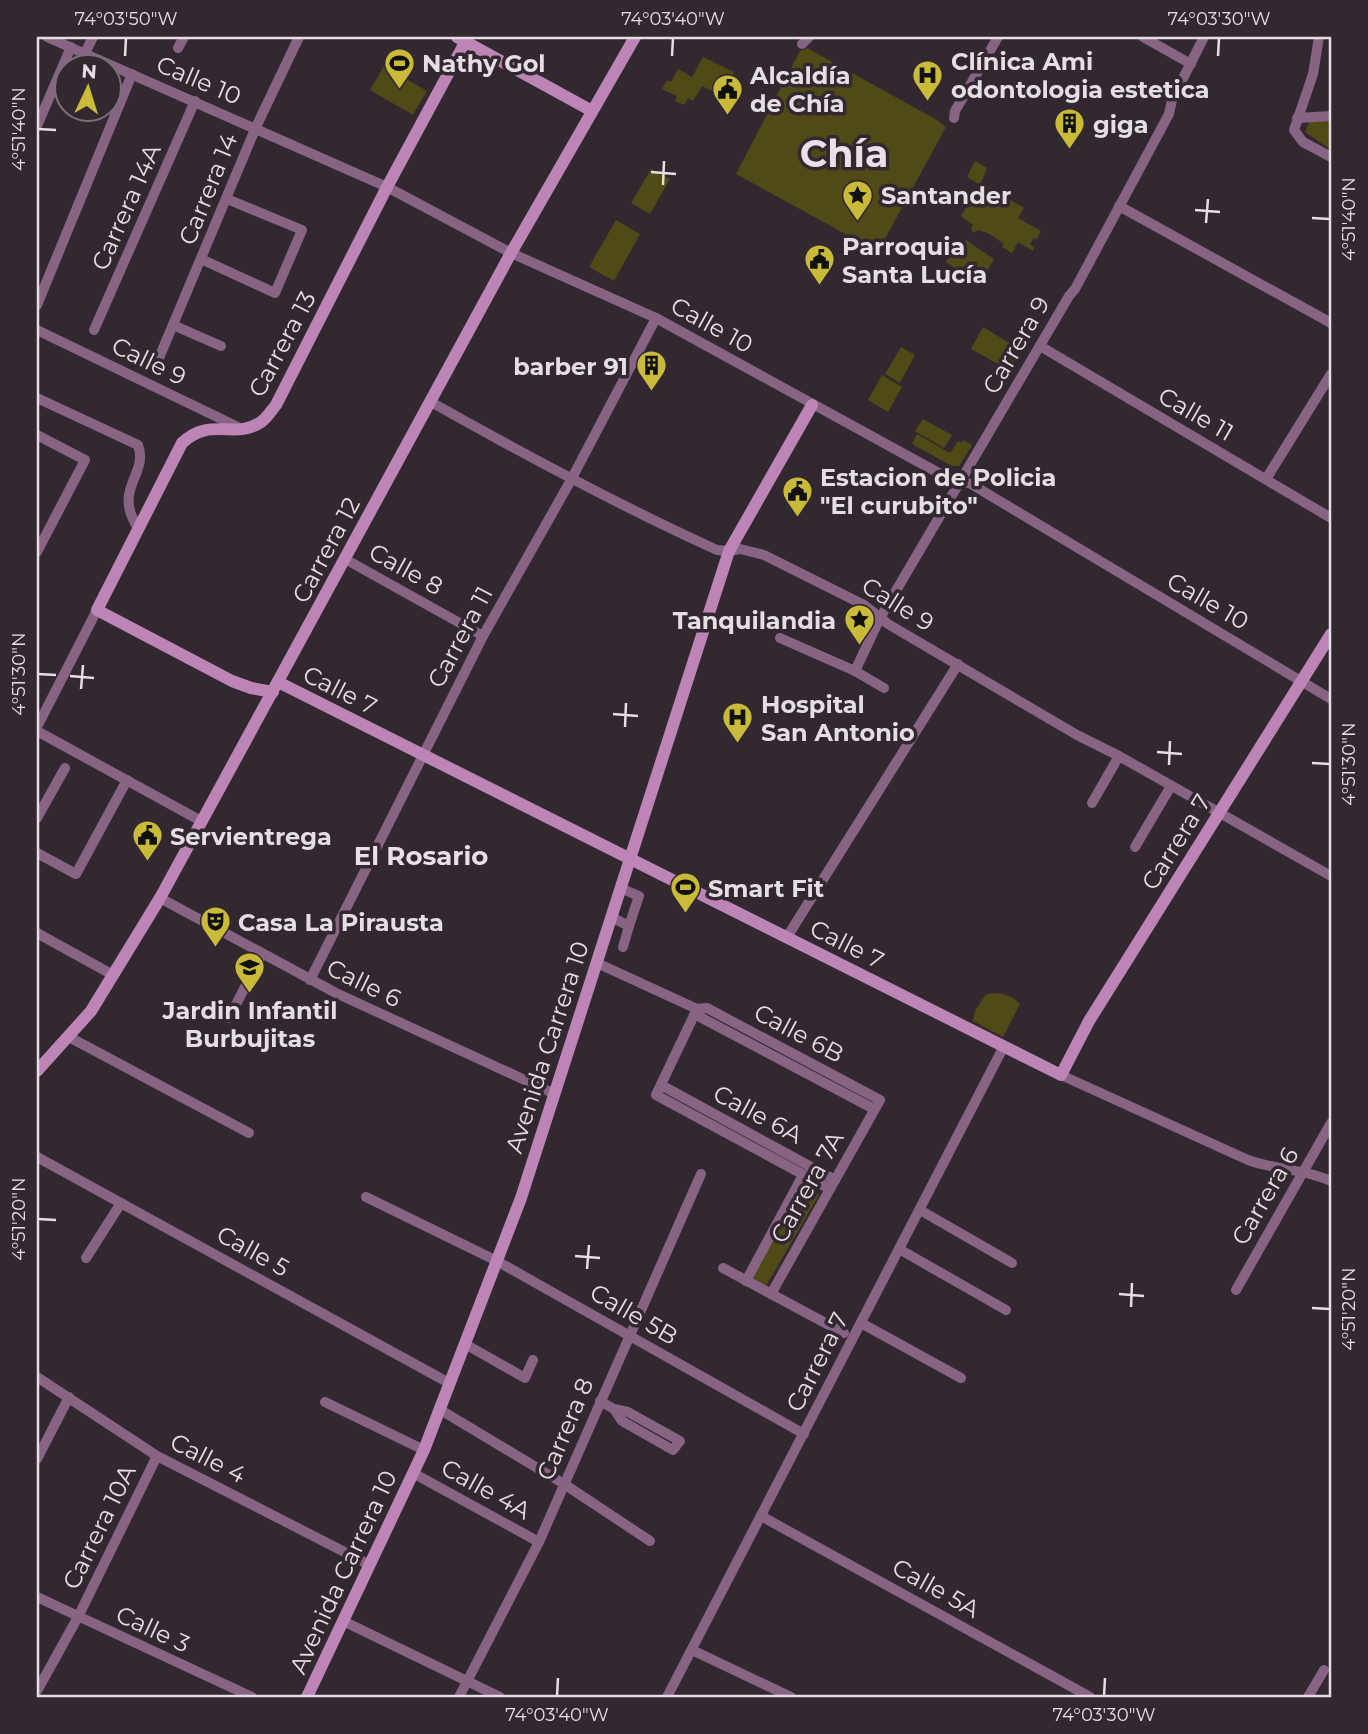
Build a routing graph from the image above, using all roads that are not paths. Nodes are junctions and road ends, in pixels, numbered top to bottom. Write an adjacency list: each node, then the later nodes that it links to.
1 (47, 37): 10 (street, Calle 10)
2 (184, 37): 11 (street)
3 (299, 37): 22 (street, Carrera 14)
4 (635, 37): 17 (street, Carrera 12)
5 (998, 37): 19 (street)
6 (1143, 37): 13 (street)
7 (1204, 37): 13 (street, Carrera 9)
8 (1319, 37): 20 (street)
9 (463, 38): 17 (street); 24 (street, Carrera 13)
10 (71, 47): 12 (street, Calle 10); 21 (street)
11 (178, 48)
12 (83, 52)
13 (1191, 64): 26 (street, Carrera 9)
14 (122, 70): 15 (street, Calle 10)
15 (132, 74): 16 (street, Calle 10); 29 (street)
16 (195, 101): 22 (street, Calle 10); 34 (street, Carrera 14A)
17 (592, 111): 27 (street, Carrera 12)
18 (1331, 116): 20 (street)
19 (954, 118)
20 (1297, 118): 23 (street)
21 (37, 126)
22 (256, 127): 24 (street, Calle 10); 25 (street, Carrera 14)
23 (1331, 157)
24 (387, 187): 27 (street, Calle 10); 42 (street, Carrera 13)
25 (227, 199): 28 (street, Carrera 14); 28 (street)
26 (1119, 206): 31 (street); 36 (street, Carrera 9)
27 (511, 253): 30 (street, Calle 10); 40 (street, Carrera 12)
28 (201, 259): 32 (street, Carrera 14)
29 (37, 305)
30 (656, 318): 41 (street, Calle 10); 45 (street, Carrera 11)
31 (1331, 323)
32 (173, 325): 35 (street); 37 (street, Carrera 14)
33 (37, 330): 42 (street, Calle 9)
34 (94, 330)
35 (221, 346)
36 (1040, 346): 44 (street, Calle 11); 46 (street, Carrera 9)
37 (159, 358)
38 (1331, 374): 44 (street)
39 (37, 398): 48 (street)
40 (430, 402): 45 (street, Calle 9); 51 (street, Carrera 12)
41 (812, 405): 46 (street, Calle 10); 49 (street, Avenida Carrera 10)
42 (243, 429): 48 (street, Carrera 13)
43 (37, 435): 50 (street)
44 (1266, 479): 47 (street, Calle 11)
45 (571, 480): 49 (street, Calle 9); 55 (street, Carrera 11)
46 (961, 480): 53 (street, Carrera 9); 59 (street, Calle 10)
47 (1331, 518)
48 (138, 528): 52 (street, Carrera 13)
49 (729, 551): 53 (street, Calle 9); 75 (street, Avenida Carrera 10)
50 (37, 552)
51 (345, 559): 55 (street, Calle 8); 60 (street, Carrera 12)
52 (97, 610): 60 (street, Calle 7); 63 (street, Carrera 13)
53 (880, 618): 57 (street, Calle 9); 58 (street, Carrera 9)
54 (1331, 634): 59 (street, Carrera 7)
55 (483, 636): 64 (street, Carrera 11)
56 (779, 638): 58 (street)
57 (958, 664): 65 (street, Calle 9); 82 (street)
58 (855, 671): 61 (street)
59 (1302, 680): 62 (street, Calle 10); 70 (street, Carrera 7)
60 (276, 687): 64 (street, Calle 7); 72 (street, Carrera 12)
61 (884, 688)
62 (1331, 699)
63 (37, 729): 67 (street)
64 (422, 755): 75 (street, Calle 7); 87 (street, Carrera 11)
65 (1119, 756): 68 (street, Calle 9); 69 (street)
66 (65, 768): 71 (street)
67 (127, 780): 72 (street); 74 (street)
68 (1171, 786): 70 (street, Calle 9); 73 (street)
69 (1092, 803)
70 (1218, 813): 76 (street, Calle 9); 93 (street, Carrera 7)
71 (37, 818)
72 (201, 821): 78 (street, Carrera 12)
73 (1135, 847)
74 (37, 853)
75 (629, 858): 77 (street, Avenida Carrera 10); 82 (street, Calle 7)
76 (1331, 876)
77 (620, 888): 79 (street, Avenida Carrera 10); 80 (street)
78 (160, 898): 84 (street, Calle 6); 86 (street, Carrera 12)
79 (611, 918): 80 (street); 85 (street, Avenida Carrera 10)
80 (629, 926): 83 (street)
81 (37, 933): 86 (street)
82 (787, 937): 91 (street, Calle 7)
83 (623, 947)
84 (262, 954): 87 (street, Calle 6); 89 (street)
85 (597, 963): 88 (street, Calle 6B); 95 (street, Avenida Carrera 10)
86 (113, 975): 90 (street, Carrera 12)
87 (310, 980): 95 (street, Calle 6)
88 (697, 1009): 94 (street); 96 (street, Calle 6B)
89 (229, 1018)
90 (69, 1037): 92 (street, Carrera 12); 98 (street)
91 (1004, 1046): 93 (street, Calle 7); 107 (street, Carrera 7)
92 (37, 1071)
93 (1061, 1075): 100 (street, Calle 7)
94 (659, 1090): 102 (street, Calle 6A); 104 (street, Calle 6A)
95 (555, 1094): 110 (street, Avenida Carrera 10)
96 (877, 1104): 104 (street, Carrera 7A)
97 (1331, 1123): 100 (street, Carrera 6)
98 (248, 1133)
99 (37, 1157): 106 (street, Calle 5)
100 (1303, 1171): 103 (street, Calle 7); 114 (street, Carrera 6)
101 (701, 1174): 119 (street, Carrera 8)
102 (803, 1175): 104 (street, Calle 6A); 113 (street, Carrera 7A)
103 (1331, 1181)
104 (833, 1184): 115 (street, Carrera 7A)
105 (366, 1197): 110 (street, Calle 5B)
106 (121, 1203): 109 (street); 124 (street, Calle 5)
107 (920, 1210): 108 (street, Carrera 7); 111 (street)
108 (899, 1249): 116 (street); 117 (street, Carrera 7)
109 (86, 1258)
110 (495, 1260): 119 (street, Calle 5B); 120 (street, Avenida Carrera 10)
111 (1012, 1263)
112 (723, 1268): 113 (street)
113 (746, 1281): 115 (street)
114 (1236, 1290)
115 (771, 1294): 118 (street)
116 (1006, 1310)
117 (861, 1323): 123 (street); 130 (street, Carrera 7)
118 (844, 1333)
119 (628, 1336): 126 (street, Carrera 8); 130 (street, Calle 5B)
120 (465, 1344): 121 (street); 124 (street, Avenida Carrera 10)
121 (533, 1360)
122 (37, 1377): 125 (street, Calle 4)
123 (961, 1378)
124 (449, 1383): 128 (street, Avenida Carrera 10)
125 (69, 1397): 132 (street); 133 (street, Calle 4)
126 (600, 1401): 129 (street); 135 (street, Carrera 8)
127 (325, 1402): 131 (street)
128 (439, 1409): 131 (street, Avenida Carrera 10); 135 (street)
129 (614, 1409): 129 (street)
130 (804, 1434): 136 (street, Carrera 7)
131 (424, 1450): 134 (street, Avenida Carrera 10)
132 (38, 1453)
133 (158, 1456): 139 (street, Calle 4); 141 (street, Carrera 10A)
134 (413, 1473): 138 (street, Calle 4A); 139 (street, Avenida Carrera 10)
135 (564, 1484): 137 (street); 138 (street, Carrera 8)
136 (761, 1516): 143 (street, Carrera 7); 153 (street, Calle 5A)
137 (650, 1541)
138 (539, 1542): 145 (street, Carrera 8)
139 (368, 1564): 142 (street, Avenida Carrera 10)
140 (37, 1597): 141 (street, Calle 3)
141 (78, 1617): 146 (street, Carrera 10A); 147 (street, Calle 3)
142 (343, 1621): 145 (street); 148 (street, Avenida Carrera 10)
143 (692, 1650): 151 (street, Carrera 7); 152 (street)
144 (1324, 1670): 154 (street)
145 (466, 1682): 149 (street, Carrera 8); 150 (street)
146 (37, 1691)
147 (252, 1697)
148 (307, 1697)
149 (459, 1697)
150 (500, 1697)
151 (667, 1697)
152 (791, 1697)
153 (1090, 1697)
154 (1310, 1697)

